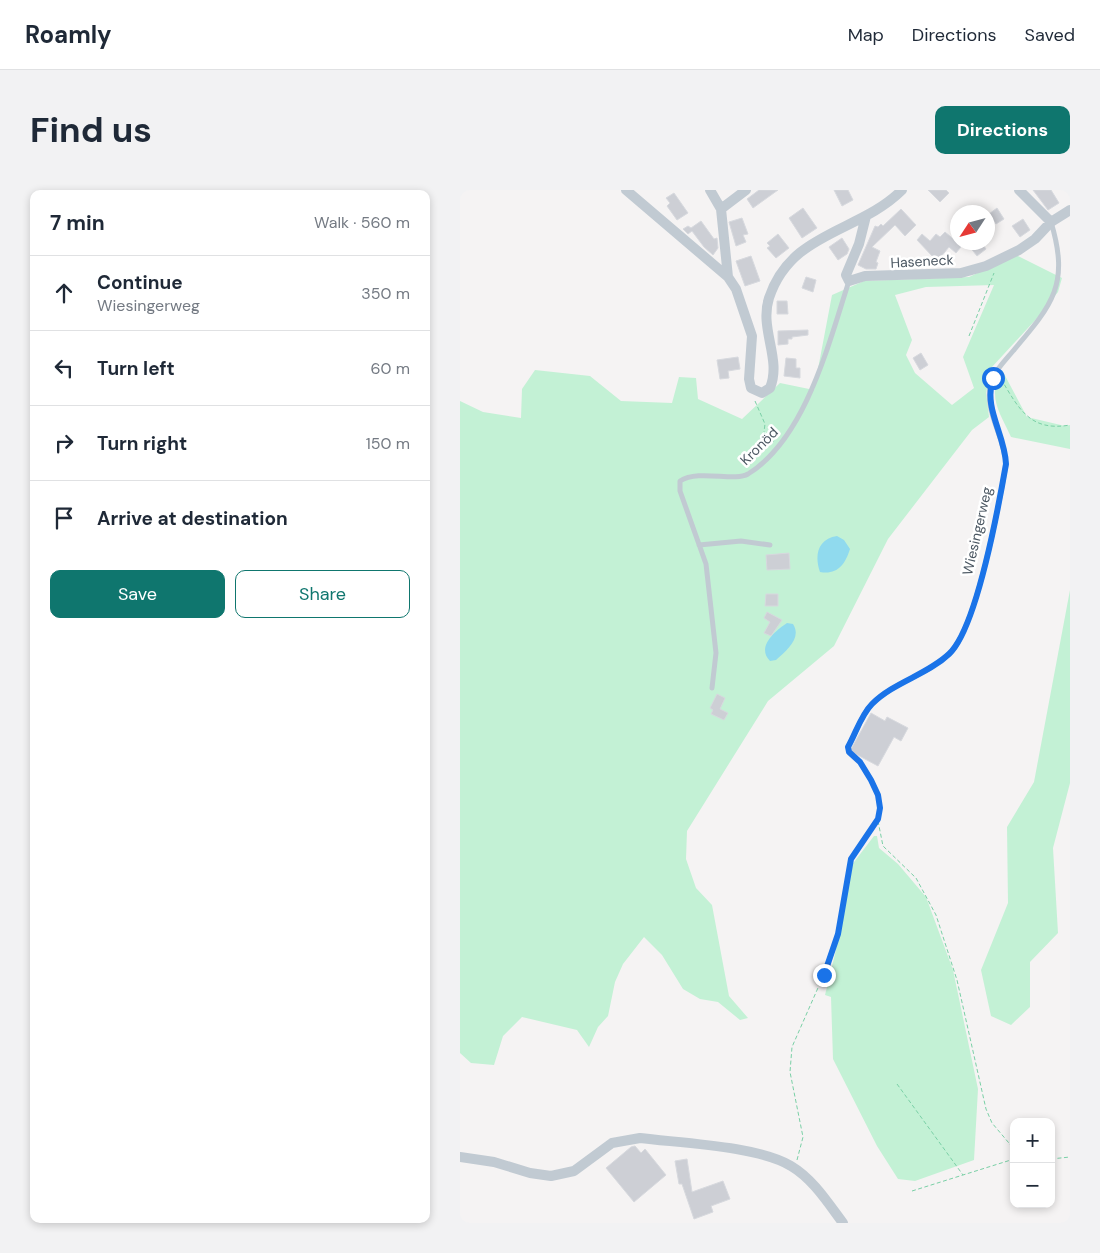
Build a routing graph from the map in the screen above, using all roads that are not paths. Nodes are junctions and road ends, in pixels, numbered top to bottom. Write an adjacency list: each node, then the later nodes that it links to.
1 (626, 190): 11 (street)
2 (710, 190): 6 (street)
3 (746, 190): 6 (street)
4 (902, 190): 8 (street)
5 (1020, 190): 9 (street)
6 (721, 210): 11 (street)
7 (1070, 210): 9 (street, Haseneck)
8 (866, 216): 11 (street); 13 (street)
9 (1051, 222): 10 (lane); 13 (street, Haseneck)
10 (1066, 267)
11 (728, 277)
12 (1065, 279): 17 (lane, Wiesingerweg)
13 (848, 281): 14 (lane, Kronöd)
14 (700, 545): 15 (lane); 16 (lane, Kronöd)
15 (770, 545)
16 (712, 688)
17 (848, 747)
18 (460, 1157): 19 (street)
19 (843, 1223)

